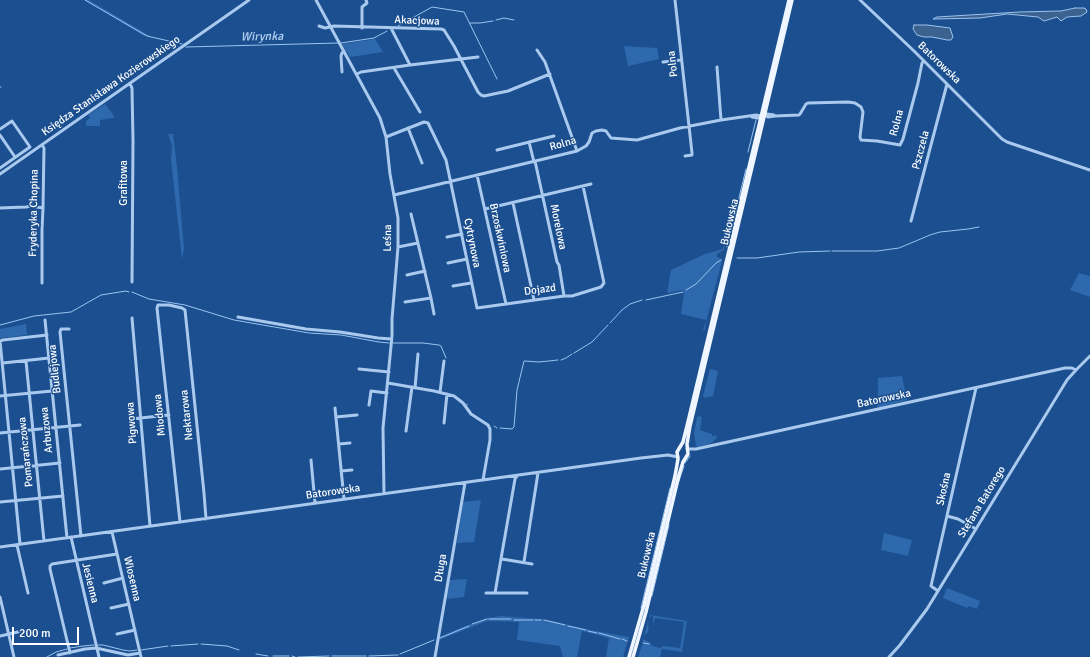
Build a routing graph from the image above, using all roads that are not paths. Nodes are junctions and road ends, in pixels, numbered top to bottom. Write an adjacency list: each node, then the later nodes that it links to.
1 (249, 0): 25 (street, Księdza Stanisława Kozierowskiego)
2 (316, 0): 9 (street, Leśna)
3 (366, 0): 10 (street)
4 (675, 0): 16 (street, Polna)
5 (789, 0): 28 (main road, Bukowska)
6 (792, 0): 28 (main road, Bukowska)
7 (860, 0): 17 (street, Batorowska)
8 (319, 26): 9 (street, Akacjowa)
9 (331, 27): 10 (street, Akacjowa); 13 (street, Leśna)
10 (362, 28): 11 (street, Akacjowa)
11 (391, 28): 15 (street, Akacjowa); 19 (street)
12 (537, 50): 24 (street)
13 (344, 51): 22 (street); 23 (street, Leśna)
14 (478, 57): 15 (street)
15 (461, 59): 19 (street); 24 (street, Akacjowa)
16 (681, 60): 18 (street); 30 (street, Polna)
17 (924, 61): 26 (street, Batorowska); 28 (street, Rolna)
18 (663, 62)
19 (410, 65): 21 (street)
20 (717, 67): 29 (street)
21 (394, 68): 23 (street); 27 (street)
22 (342, 72)
23 (357, 74): 35 (street, Leśna)
24 (550, 74): 39 (street)
25 (130, 84): 37 (street, Księdza Stanisława Kozierowskiego); 67 (street, Grafitowa)
26 (947, 84): 45 (street, Batorowska); 58 (street, Pszczela)
27 (420, 112)
28 (763, 116): 29 (street, Rolna); 122 (main road, Bukowska); 123 (main road, Bukowska)
29 (721, 120): 30 (street, Rolna)
30 (689, 126): 39 (street, Rolna); 40 (street, Polna)
31 (408, 128): 35 (street); 43 (street); 48 (street, Cytrynowa)
32 (0, 129): 41 (street)
33 (0, 135): 41 (street)
34 (554, 136): 36 (street)
35 (386, 137): 51 (street, Leśna)
36 (529, 142): 38 (street); 42 (street, Morelowa)
37 (42, 145): 46 (street, Księdza Stanisława Kozierowskiego); 55 (street, Fryderyka Chopina)
38 (497, 150)
39 (577, 151): 42 (street, Rolna)
40 (685, 156)
41 (15, 157): 44 (street)
42 (534, 161): 47 (street, Rolna); 52 (street, Morelowa)
43 (422, 163)
44 (0, 168)
45 (1090, 170)
46 (0, 174)
47 (477, 174): 48 (street, Rolna); 56 (street, Brzoskwiniowa)
48 (451, 181): 51 (street, Rolna); 59 (street, Cytrynowa)
49 (591, 184): 50 (street)
50 (583, 186): 52 (street); 71 (street, Dojazd)
51 (394, 195): 62 (street, Leśna)
52 (542, 195): 53 (street); 71 (street, Morelowa)
53 (512, 203): 56 (street); 73 (street)
54 (0, 208): 55 (street)
55 (43, 208): 69 (street, Fryderyka Chopina)
56 (485, 209): 75 (street, Brzoskwiniowa)
57 (411, 214): 61 (street)
58 (911, 221)
59 (462, 234): 60 (street); 63 (street, Cytrynowa)
60 (447, 237)
61 (418, 243): 62 (street); 65 (street)
62 (398, 247): 84 (street, Leśna)
63 (467, 259): 64 (street); 68 (street, Cytrynowa)
64 (448, 263)
65 (425, 271): 66 (street); 72 (street)
66 (407, 275)
67 (132, 282)
68 (471, 282): 70 (street); 76 (street, Cytrynowa)
69 (42, 283)
70 (453, 286)
71 (564, 296): 73 (street, Dojazd)
72 (432, 298): 74 (street); 78 (street)
73 (534, 300): 75 (street, Dojazd)
74 (405, 302)
75 (506, 304): 76 (street, Dojazd)
76 (477, 308)
77 (185, 310): 107 (street, Miodowa); 147 (street, Nektarowa)
78 (434, 314)
79 (238, 317): 84 (street)
80 (132, 318): 110 (street, Pigwowa)
81 (45, 320): 83 (street, Arbuzowa)
82 (70, 329): 114 (street, Budlejowa)
83 (47, 335): 85 (street); 88 (street, Arbuzowa)
84 (391, 339): 94 (street, Leśna)
85 (0, 341): 91 (street)
86 (418, 354): 96 (street)
87 (1090, 356): 93 (street, Stefana Batorego)
88 (49, 358): 89 (street); 98 (street, Arbuzowa)
89 (26, 361): 91 (street); 101 (street, Pomarańczowa)
90 (444, 361): 99 (street)
91 (2, 363): 104 (street)
92 (359, 369): 94 (street)
93 (1076, 370): 97 (street, Batorowska); 150 (street, Stefana Batorego)
94 (389, 372): 95 (street, Leśna)
95 (388, 383): 96 (street); 100 (street, Leśna)
96 (413, 388): 99 (street); 117 (street)
97 (976, 388): 124 (street, Batorowska); 146 (street, Skośna)
98 (52, 391): 101 (street); 115 (street, Arbuzowa)
99 (440, 392): 102 (street)
100 (387, 393): 105 (street); 139 (street, Leśna)
101 (29, 394): 104 (street); 116 (street, Pomarańczowa)
102 (448, 394): 112 (street); 137 (street)
103 (0, 396): 104 (street)
104 (6, 396): 118 (street)
105 (369, 405)
106 (335, 408): 109 (street)
107 (169, 415): 110 (street); 148 (street, Miodowa)
108 (356, 415): 109 (street)
109 (336, 417): 121 (street)
110 (141, 418): 111 (street); 149 (street, Pigwowa)
111 (131, 419)
112 (444, 423)
113 (80, 425): 114 (street)
114 (69, 426): 115 (street); 152 (street, Budlejowa)
115 (56, 427): 116 (street); 129 (street, Arbuzowa)
116 (33, 430): 118 (street); 130 (street, Pomarańczowa)
117 (406, 431)
118 (10, 432): 119 (street); 131 (street)
119 (0, 433)
120 (350, 443): 121 (street)
121 (339, 444): 134 (street)
122 (679, 449): 123 (main road); 125 (street, Batorowska); 126 (main road)
123 (687, 449): 124 (street, Batorowska); 127 (main road)
124 (696, 449): 127 (street, Batorowska)
125 (668, 455): 126 (street, Batorowska); 135 (street, Batorowska)
126 (678, 457): 127 (main road); 184 (main road, Bukowska)
127 (686, 457): 185 (main road, Bukowska)
128 (311, 460): 145 (street)
129 (60, 463): 130 (street); 140 (street, Arbuzowa)
130 (36, 466): 131 (street); 141 (street, Pomarańczowa)
131 (13, 468): 132 (street); 143 (street)
132 (0, 469)
133 (352, 470): 134 (street)
134 (341, 471): 142 (street)
135 (538, 473): 136 (street, Batorowska); 160 (street)
136 (514, 478): 137 (street, Batorowska); 158 (street)
137 (483, 480): 138 (street, Batorowska)
138 (465, 483): 139 (street, Batorowska); 183 (street, Długa)
139 (384, 494): 142 (street, Batorowska)
140 (63, 496): 141 (street); 153 (street, Arbuzowa)
141 (40, 498): 143 (street); 154 (street, Pomarańczowa)
142 (344, 499): 145 (street, Batorowska)
143 (16, 500): 144 (street); 155 (street)
144 (0, 502)
145 (315, 503): 147 (street, Batorowska)
146 (947, 516): 150 (street); 164 (street, Skośna)
147 (206, 519): 148 (street, Batorowska)
148 (180, 522): 149 (street, Batorowska)
149 (150, 526): 151 (street, Batorowska)
150 (976, 529): 164 (street, Stefana Batorego)
151 (112, 532): 152 (street, Batorowska); 157 (street, Wiosenna)
152 (81, 536): 153 (street, Batorowska)
153 (69, 538): 154 (street, Batorowska); 159 (street, Jesienna)
154 (44, 541): 155 (street, Batorowska)
155 (19, 545): 156 (street, Batorowska); 165 (street)
156 (0, 547)
157 (117, 554): 159 (street); 162 (street, Wiosenna)
158 (502, 559): 160 (street); 167 (street)
159 (76, 561): 177 (street, Jesienna); 178 (street)
160 (524, 562): 161 (street)
161 (532, 564)
162 (122, 578): 163 (street); 170 (street, Wiosenna)
163 (104, 583)
164 (938, 591): 186 (street, Stefana Batorego)
165 (28, 593)
166 (486, 593): 167 (street)
167 (495, 593): 168 (street)
168 (527, 593)
169 (0, 596): 174 (street)
170 (129, 604): 171 (street); 172 (street, Wiosenna)
171 (111, 608)
172 (135, 630): 175 (street); 180 (street, Wiosenna)
173 (22, 631): 174 (street)
174 (9, 634): 176 (street); 181 (street)
175 (117, 634)
176 (0, 636)
177 (96, 648): 178 (street); 180 (street, Wiosenna); 182 (street, Jesienna)
178 (70, 652): 179 (street)
179 (58, 655)
180 (140, 655)
181 (14, 657)
182 (99, 657)
183 (435, 657)
184 (629, 657)
185 (633, 657)
186 (889, 657)

